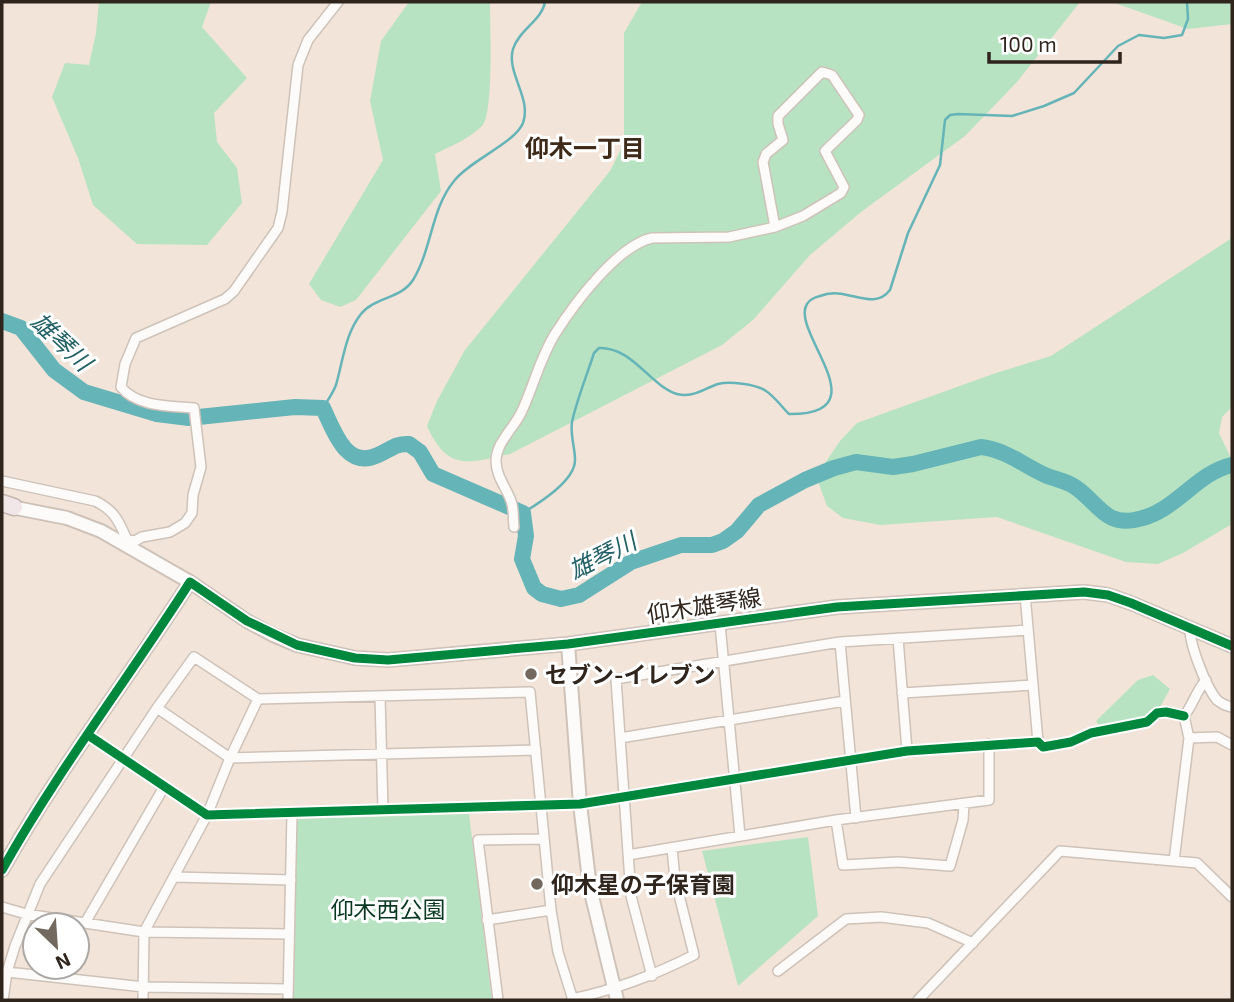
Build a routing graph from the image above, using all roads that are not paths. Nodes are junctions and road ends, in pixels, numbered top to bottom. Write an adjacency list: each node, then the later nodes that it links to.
1 (338, 2): 6 (street)
2 (775, 227): 2 (street); 5 (street)
3 (2, 481): 6 (street)
4 (5, 506): 6 (main road, 仰木雄琴線)
5 (514, 527)
6 (126, 542): 7 (main road, 仰木雄琴線)
7 (190, 582): 14 (main road, 仰木雄琴線); 27 (main road)
8 (1025, 594): 9 (main road, 仰木雄琴線); 10 (main road, 仰木雄琴線); 11 (street)
9 (720, 624): 14 (main road, 仰木雄琴線); 16 (street)
10 (1190, 627): 15 (main road, 仰木雄琴線); 17 (street)
11 (1028, 630): 12 (street); 18 (street)
12 (898, 638): 13 (street); 19 (street)
13 (840, 642): 16 (street); 22 (street)
14 (568, 644): 42 (main road)
15 (1232, 646)
16 (723, 661): 26 (street); 28 (street)
17 (1206, 680): 23 (street); 25 (street)
18 (1033, 685): 19 (street); 30 (street)
19 (902, 693): 34 (street)
20 (380, 696): 21 (street); 33 (street); 35 (street)
21 (258, 699): 24 (street); 36 (street)
22 (845, 701): 26 (street); 38 (street)
23 (1232, 706)
24 (156, 708): 36 (street); 37 (street)
25 (1184, 716): 29 (street); 30 (street)
26 (729, 720): 28 (street); 39 (street)
27 (88, 735): 37 (street); 55 (main road)
28 (620, 738): 41 (street)
29 (1189, 738): 32 (street); 54 (street)
30 (1038, 742): 31 (street)
31 (989, 744): 34 (street); 43 (street)
32 (1232, 745)
33 (536, 750): 35 (street); 44 (street)
34 (907, 751): 38 (street)
35 (382, 755): 36 (street); 45 (street)
36 (230, 758): 47 (street)
37 (124, 760): 40 (street); 61 (street)
38 (850, 760): 39 (street); 48 (street)
39 (735, 779): 41 (street); 50 (street)
40 (164, 787): 47 (street); 63 (street)
41 (624, 798): 42 (street); 53 (street)
42 (580, 804): 44 (street); 75 (main road)
43 (964, 804): 48 (street); 49 (street)
44 (541, 806): 45 (street); 51 (street)
45 (383, 810): 46 (street)
46 (292, 813): 47 (street); 57 (street)
47 (207, 815): 56 (street)
48 (856, 818): 49 (street)
49 (836, 820): 50 (street)
50 (740, 836): 52 (street)
51 (544, 839): 60 (street); 64 (street)
52 (672, 848): 53 (street); 72 (street)
53 (628, 855): 72 (street)
54 (1174, 861): 58 (street); 69 (street)
55 (2, 870)
56 (174, 877): 57 (street); 67 (street)
57 (291, 880): 68 (street)
58 (1232, 897)
59 (2, 907): 62 (street)
60 (551, 910): 64 (street); 80 (street)
61 (27, 911)
62 (21, 913)
63 (91, 913)
64 (487, 920): 79 (street)
65 (91, 924): 67 (street)
66 (21, 929): 71 (street)
67 (144, 932): 68 (street); 73 (street)
68 (289, 934): 74 (street)
69 (973, 943): 70 (street); 81 (street)
70 (778, 971)
71 (7, 972): 73 (street); 76 (street)
72 (652, 976): 75 (street)
73 (144, 988): 74 (street); 77 (street)
74 (288, 989): 78 (street)
75 (616, 995): 80 (street)
76 (3, 1000)
77 (143, 1000)
78 (288, 1000)
79 (498, 1000)
80 (573, 1000)
81 (918, 1000)

